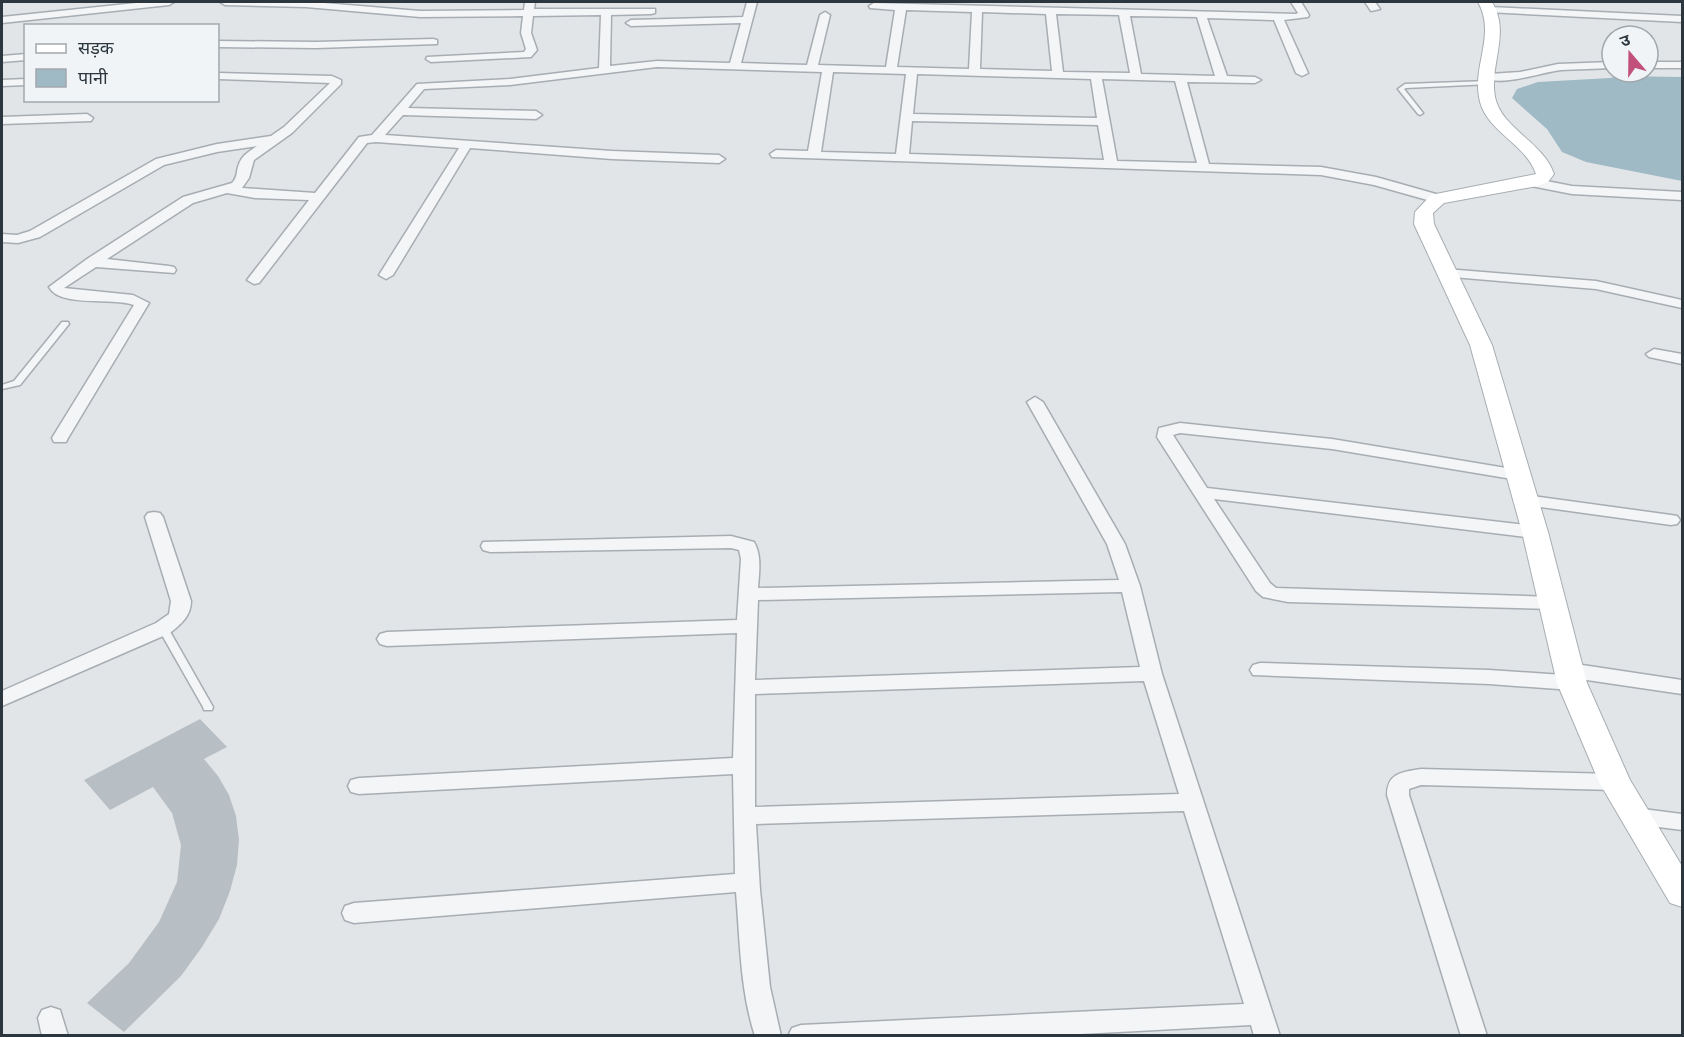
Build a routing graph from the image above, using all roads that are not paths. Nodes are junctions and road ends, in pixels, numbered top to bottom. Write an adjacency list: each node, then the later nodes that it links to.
1 (169, 2): 26 (street)
2 (225, 2): 3 (street)
3 (249, 2): 29 (street)
4 (752, 2): 27 (street)
5 (1151, 2): 20 (street)
6 (1222, 2): 23 (street)
7 (1296, 2): 24 (street)
8 (927, 4): 13 (street); 15 (street)
9 (874, 6): 13 (street)
10 (1003, 6): 15 (street); 17 (street)
11 (1488, 6): 25 (street); 52 (street)
12 (529, 7): 18 (street); 29 (street); 43 (street)
13 (901, 7): 40 (street)
14 (1077, 7): 17 (street); 19 (street)
15 (977, 9): 42 (street)
16 (651, 11): 18 (street)
17 (1051, 11): 45 (street)
18 (606, 12): 28 (street)
19 (1124, 13): 20 (street); 48 (street)
20 (1154, 14): 22 (street)
21 (825, 15): 37 (street)
22 (1201, 15): 23 (street); 50 (street)
23 (1227, 16): 24 (street)
24 (1278, 17): 44 (street)
25 (1683, 19)
26 (2, 20)
27 (747, 20): 28 (street); 33 (street)
28 (605, 24): 39 (street)
29 (434, 28): 30 (street); 43 (street)
30 (219, 44)
31 (24, 57): 32 (street)
32 (2, 59)
33 (735, 65): 37 (street); 39 (street)
34 (1600, 65): 52 (street)
35 (1660, 65): 36 (street)
36 (1683, 65)
37 (812, 67): 38 (street)
38 (828, 67): 40 (street); 66 (street)
39 (604, 70): 43 (street)
40 (891, 70): 41 (street)
41 (912, 71): 42 (street); 58 (street)
42 (974, 72): 45 (street)
43 (426, 73): 55 (street)
44 (1302, 73)
45 (1058, 75): 47 (street)
46 (219, 76): 63 (street)
47 (1096, 76): 48 (street); 61 (street)
48 (1136, 77): 49 (street)
49 (1180, 78): 50 (street); 70 (street)
50 (1222, 79): 51 (street)
51 (1255, 80)
52 (1488, 80): 57 (lane); 71 (street)
53 (24, 82): 54 (street)
54 (2, 83)
55 (399, 111): 56 (street); 62 (street)
56 (536, 114)
57 (1420, 114)
58 (907, 117): 61 (street); 67 (street)
59 (87, 118): 60 (street)
60 (2, 121)
61 (1104, 122): 69 (street)
62 (376, 138): 64 (street); 74 (street)
63 (274, 140): 72 (street); 76 (street)
64 (467, 144): 68 (street); 80 (street)
65 (776, 154): 66 (street)
66 (814, 155): 67 (street)
67 (902, 157): 69 (street)
68 (719, 159)
69 (1111, 164): 70 (street)
70 (1204, 167): 75 (street)
71 (1531, 182): 73 (street); 75 (street)
72 (227, 189): 74 (street); 77 (street)
73 (1683, 196)
74 (319, 197): 81 (street)
75 (1438, 199): 79 (street)
76 (2, 238)
77 (92, 262): 78 (street); 88 (street)
78 (168, 270)
79 (1446, 273): 82 (street); 89 (street)
80 (386, 275)
81 (254, 280)
82 (1683, 304)
83 (65, 324): 86 (lane)
84 (1654, 354): 85 (street)
85 (1683, 359)
86 (2, 387)
87 (1035, 402): 96 (street)
88 (60, 438)
89 (1518, 475): 90 (street); 91 (street)
90 (1200, 492): 94 (street); 98 (street)
91 (1525, 500): 93 (street); 94 (street)
92 (154, 517): 100 (street)
93 (1671, 520)
94 (1535, 532): 98 (street)
95 (490, 546): 97 (street)
96 (1130, 586): 97 (street); 103 (street)
97 (749, 594): 99 (street)
98 (1554, 603): 104 (street)
99 (747, 626): 101 (street); 105 (street)
100 (163, 628): 107 (street); 108 (lane)
101 (387, 639)
102 (1260, 670): 104 (street)
103 (1152, 674): 105 (street); 112 (street)
104 (1571, 676): 106 (street); 110 (street)
105 (745, 687): 109 (street)
106 (1683, 687)
107 (2, 699)
108 (208, 707)
109 (744, 765): 111 (street); 113 (street)
110 (1615, 782): 114 (street); 122 (street)
111 (359, 786)
112 (1192, 802): 113 (street); 119 (street)
113 (744, 816): 116 (street)
114 (1635, 817): 115 (street); 117 (street)
115 (1683, 822)
116 (746, 882): 118 (street); 120 (street)
117 (1683, 894)
118 (354, 913)
119 (1264, 1025): 121 (street)
120 (768, 1035)
121 (801, 1035)
122 (1474, 1035)

